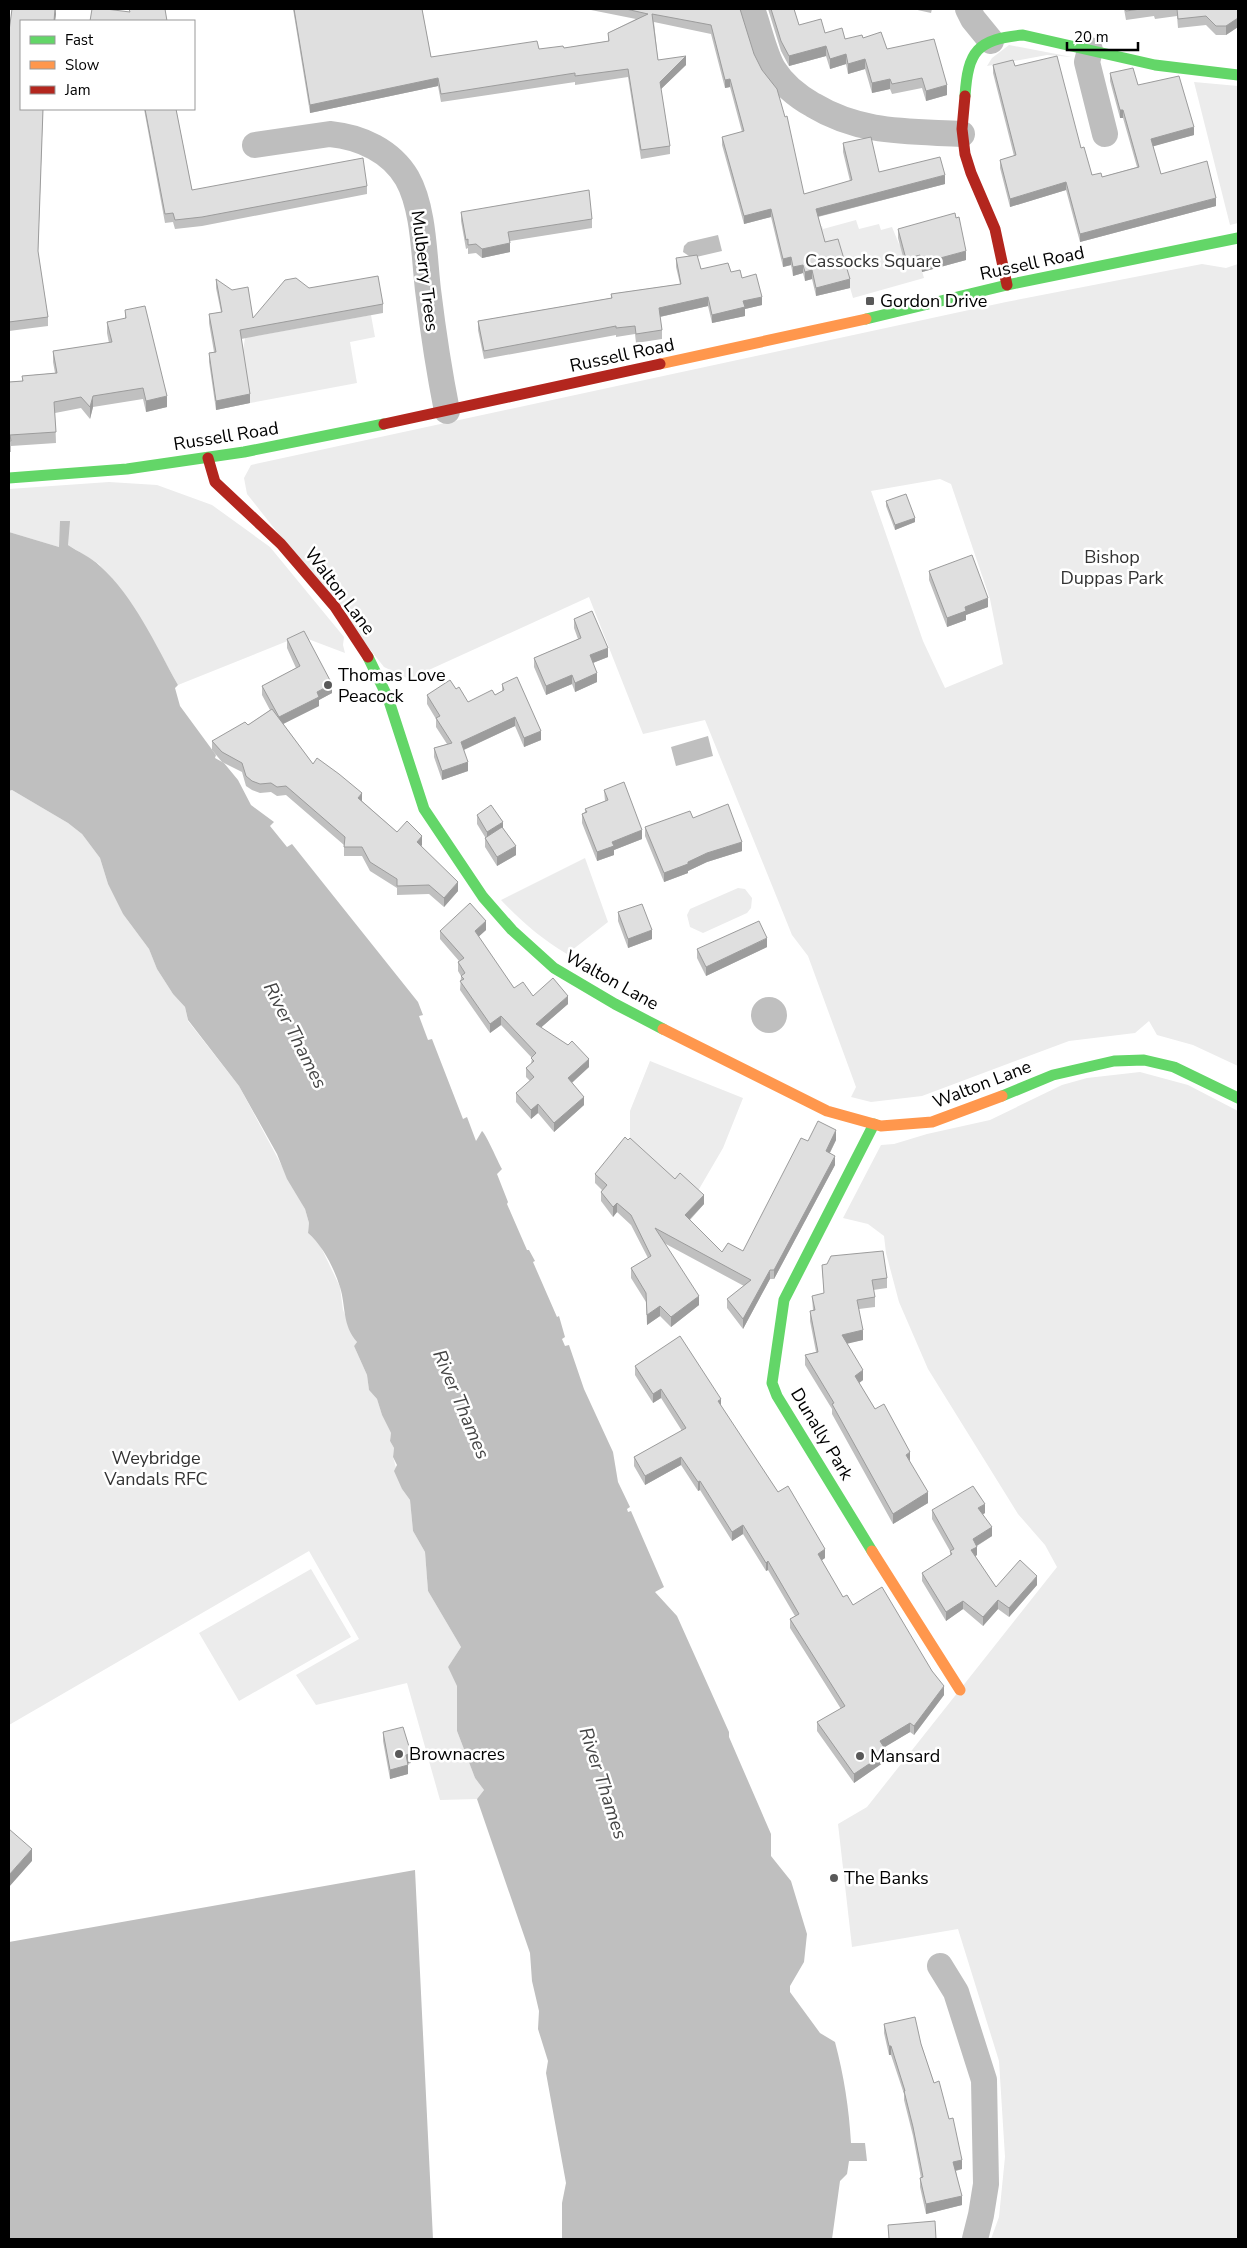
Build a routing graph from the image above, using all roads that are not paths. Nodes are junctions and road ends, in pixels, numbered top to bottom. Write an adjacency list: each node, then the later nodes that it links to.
1 (752, 9): 6 (street)
2 (968, 9): 3 (street)
3 (991, 41): 4 (main road); 6 (main road)
4 (1090, 50): 5 (main road); 7 (street)
5 (1238, 74)
6 (962, 134): 10 (main road)
7 (1105, 134)
8 (255, 145): 11 (street, Mulberry Trees)
9 (1238, 238): 10 (main road, Russell Road)
10 (1007, 285): 11 (main road, Russell Road)
11 (447, 411): 12 (main road, Russell Road)
12 (208, 458): 13 (main road, Russell Road); 15 (main road, Walton Lane)
13 (9, 478)
14 (1238, 1098): 15 (main road, Walton Lane)
15 (874, 1124): 16 (main road, Dunally Park)
16 (960, 1690)
17 (940, 1966): 18 (street)
18 (975, 2239)

